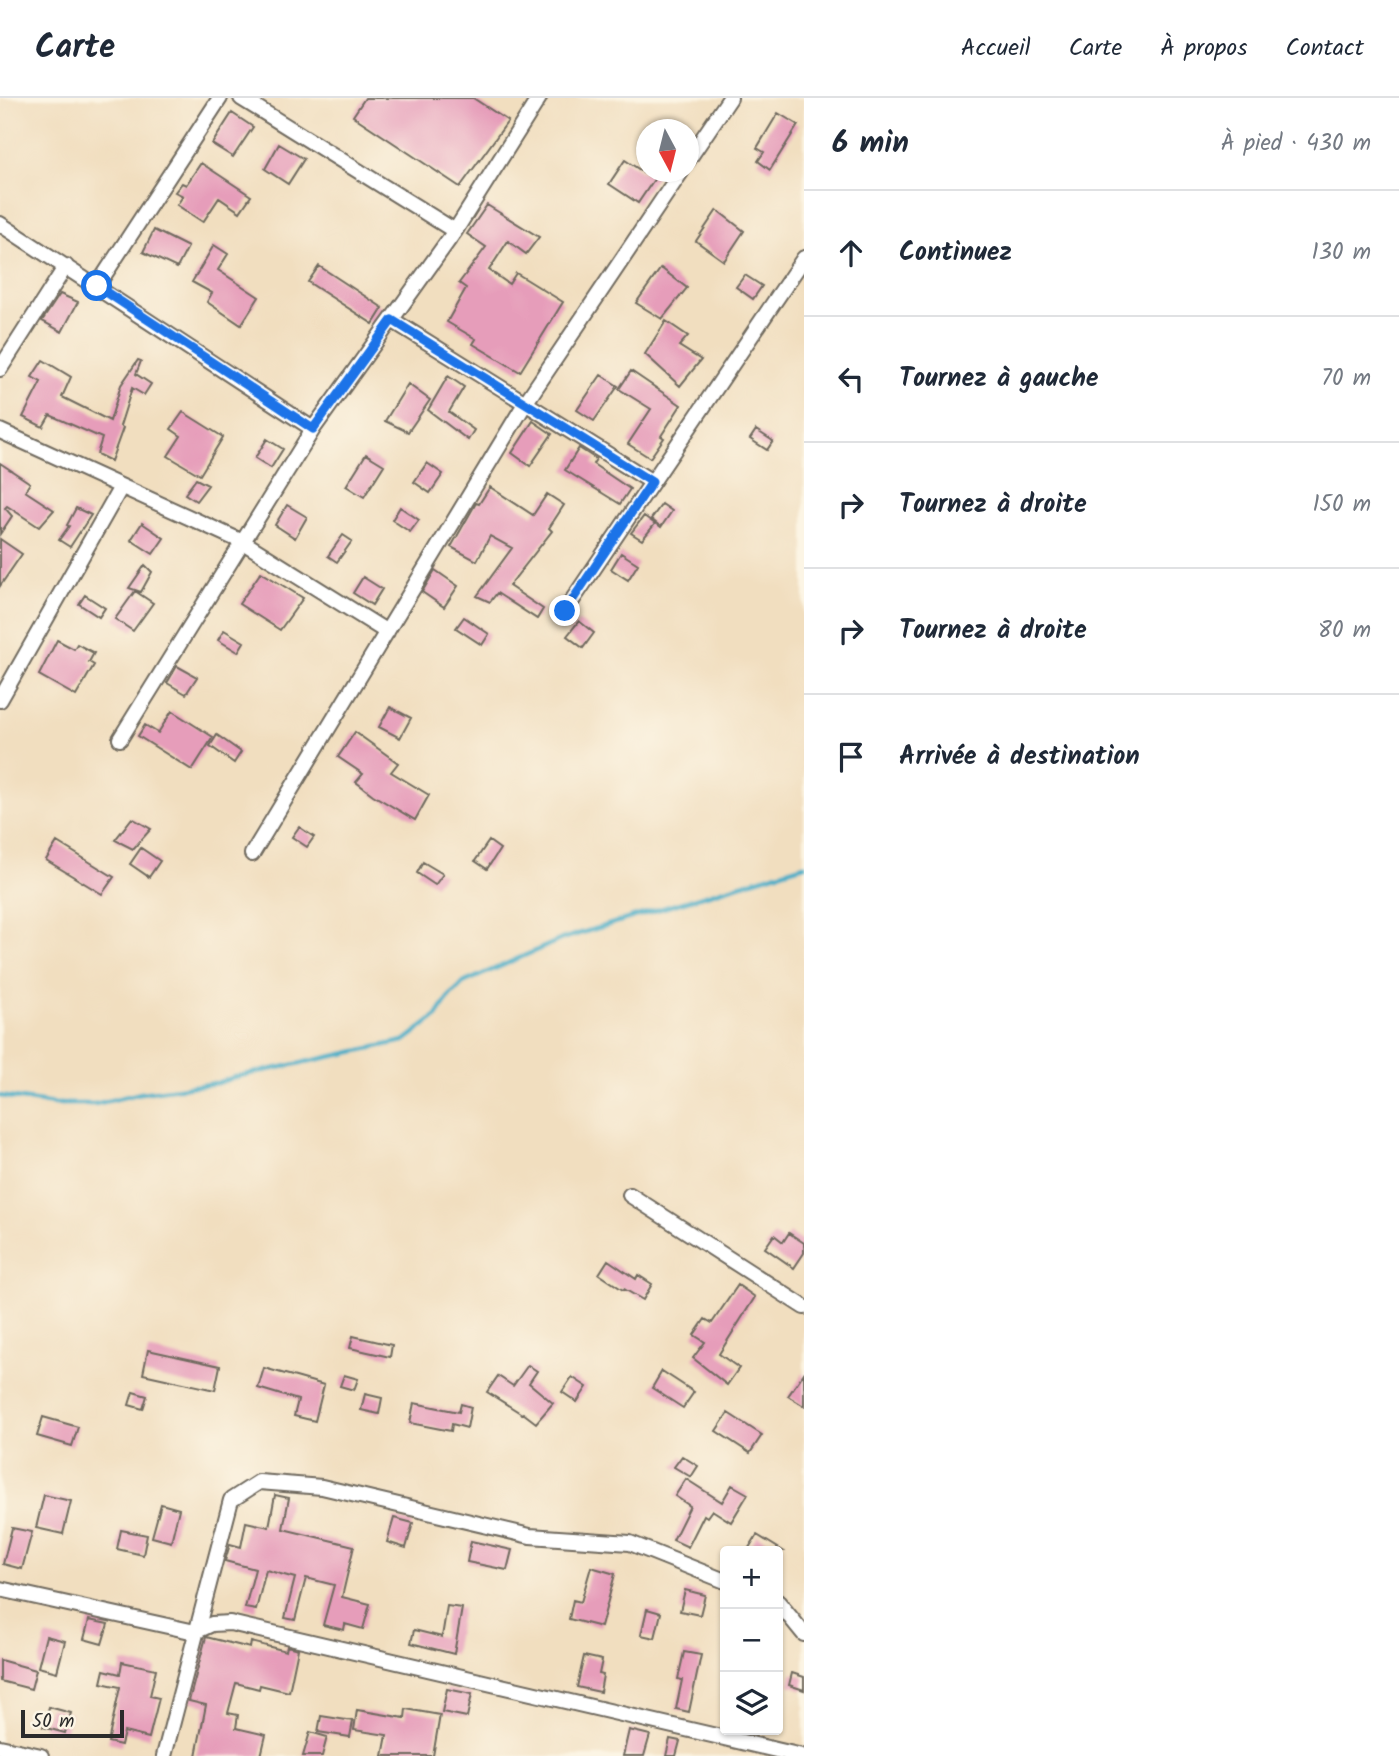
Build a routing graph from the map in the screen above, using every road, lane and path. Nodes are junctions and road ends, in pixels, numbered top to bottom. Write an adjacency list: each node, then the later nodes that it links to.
1 (220, 98): 11 (street)
2 (241, 98): 8 (street)
3 (539, 98): 8 (street)
4 (730, 98): 5 (street)
5 (699, 144)
6 (674, 182): 14 (street)
7 (0, 224): 10 (street)
8 (456, 230): 12 (street)
9 (804, 258): 17 (street)
10 (66, 266): 11 (street); 13 (street)
11 (97, 286): 15 (street)
12 (392, 320): 14 (street); 15 (street)
13 (0, 369)
14 (526, 402): 17 (street); 21 (street)
15 (313, 429): 19 (street)
16 (0, 431): 18 (street)
17 (652, 482): 20 (street)
18 (121, 487): 19 (street); 22 (street)
19 (243, 542): 21 (street); 23 (street)
20 (565, 611)
21 (387, 632): 24 (street)
22 (0, 700)
23 (120, 739)
24 (252, 854)
25 (629, 1195): 26 (street)
26 (804, 1307)
27 (720, 1579): 30 (street)
28 (0, 1589): 30 (street)
29 (783, 1608): 31 (street)
30 (195, 1632): 34 (street); 35 (street)
31 (804, 1634)
32 (0, 1746): 33 (street)
33 (41, 1756)
34 (164, 1756)
35 (802, 1756)

